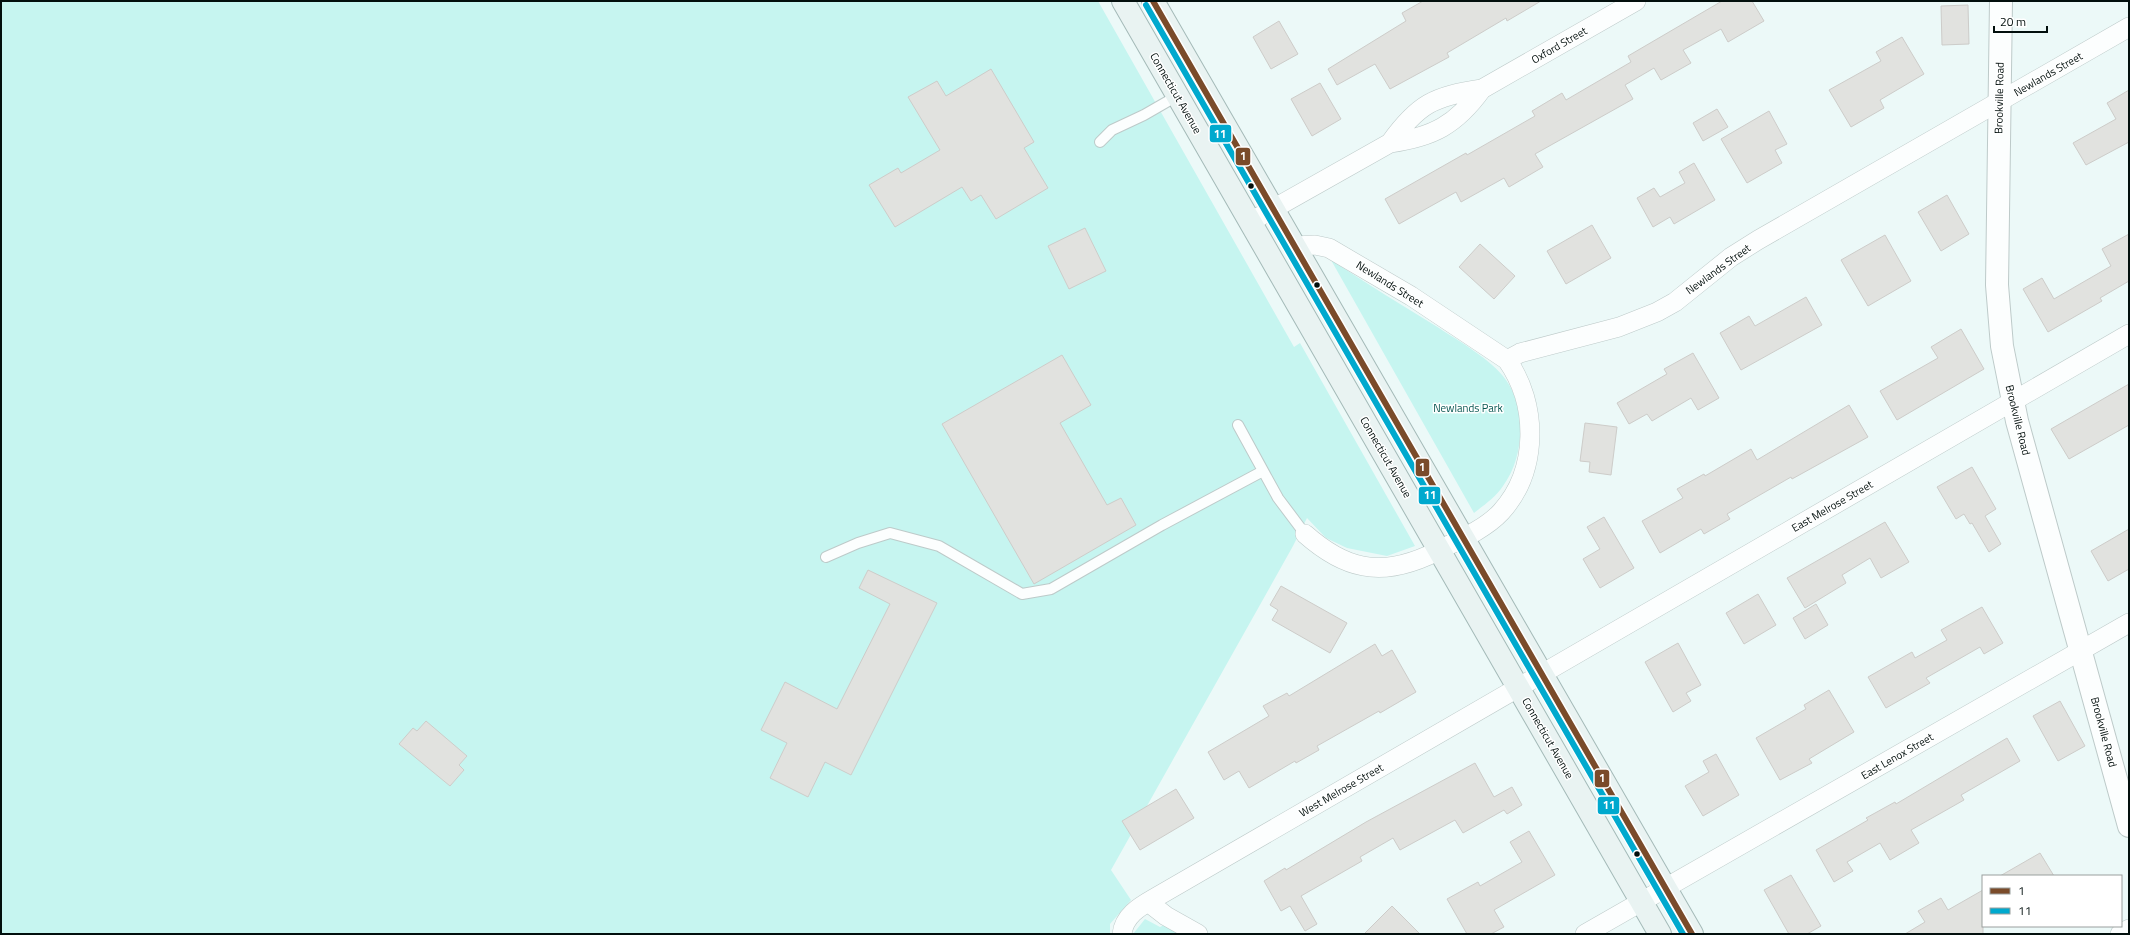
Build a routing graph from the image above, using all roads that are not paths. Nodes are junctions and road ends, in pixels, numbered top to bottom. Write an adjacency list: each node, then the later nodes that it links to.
1 (1123, 1): 7 (main road, Connecticut Avenue)
2 (1153, 1): 11 (main road, Connecticut Avenue)
3 (1636, 1): 6 (street, Oxford Street)
4 (2001, 1): 8 (main road, Brookville Road)
5 (2129, 27): 8 (street, Newlands Street)
6 (1482, 89): 10 (street, Oxford Street); 10 (street, Oxford Street)
7 (1177, 96): 9 (lane); 12 (main road, Connecticut Avenue)
8 (1999, 103): 15 (street, Newlands Street); 16 (main road, Brookville Road)
9 (1100, 142)
10 (1390, 143): 11 (street, Oxford Street)
11 (1273, 209): 12 (street, Oxford Street); 13 (main road, Connecticut Avenue)
12 (1250, 222): 20 (main road, Connecticut Avenue)
13 (1294, 246): 15 (street, Newlands Street); 20 (main road, Connecticut Avenue)
14 (2129, 334): 16 (street, East Melrose Street)
15 (1507, 360): 20 (street)
16 (2012, 401): 23 (main road, Brookville Road); 24 (street, East Melrose Street)
17 (1238, 425): 18 (lane)
18 (1263, 471): 19 (lane); 21 (lane)
19 (1305, 534): 20 (street)
20 (1453, 543): 24 (main road, Connecticut Avenue)
21 (826, 557)
22 (2129, 623): 23 (street, East Lenox Street)
23 (2081, 650): 25 (main road, Brookville Road); 26 (street, East Lenox Street)
24 (1532, 680): 26 (main road, Connecticut Avenue); 27 (street, West Melrose Street); 28 (main road, Connecticut Avenue)
25 (2129, 826)
26 (1666, 888): 28 (street, East Lenox Street); 34 (main road, Connecticut Avenue)
27 (1148, 902): 30 (street, West Melrose Street); 31 (street)
28 (1642, 902): 32 (street, East Lenox Street); 33 (main road, Connecticut Avenue)
29 (2129, 929): 35 (street)
30 (1122, 934)
31 (1198, 934)
32 (1586, 934)
33 (1660, 934)
34 (1692, 934)
35 (2120, 934)

